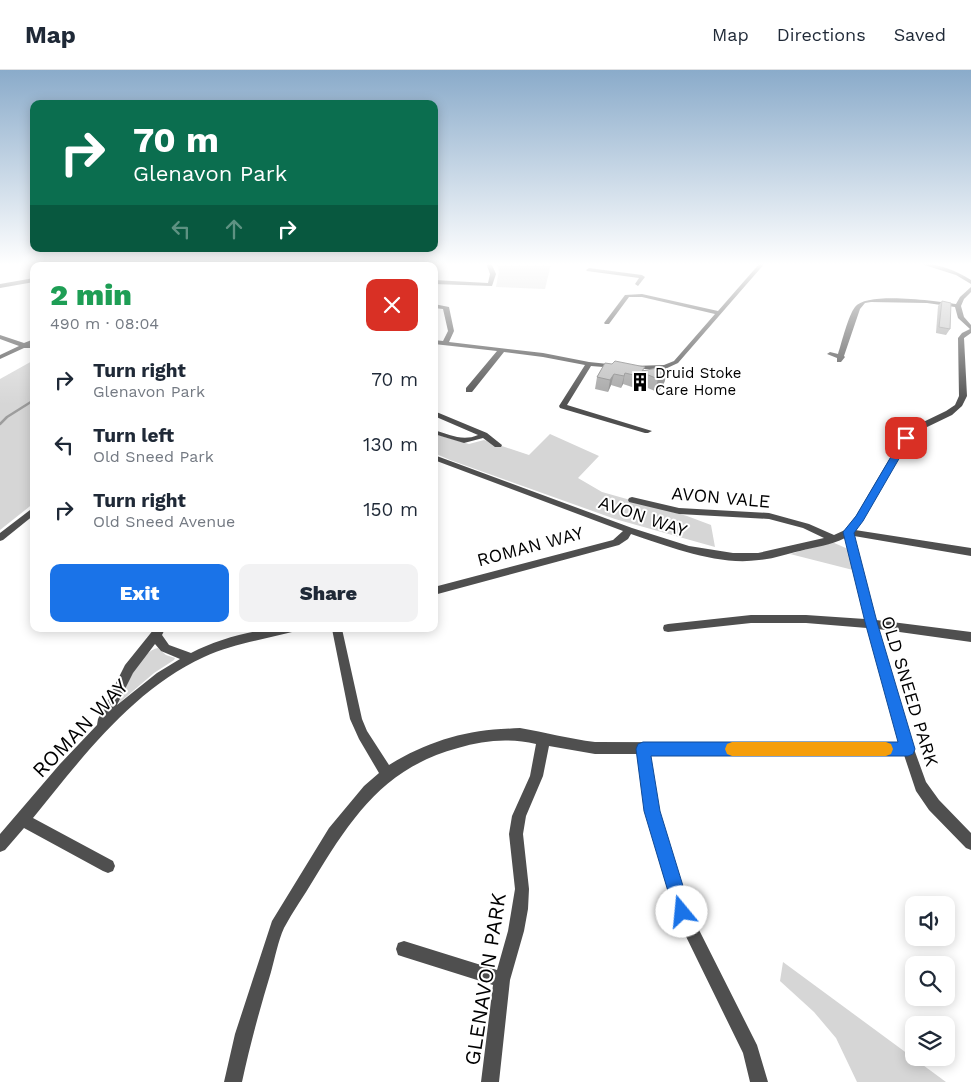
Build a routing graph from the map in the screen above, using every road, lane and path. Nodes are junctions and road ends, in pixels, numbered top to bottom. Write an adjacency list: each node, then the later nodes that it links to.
1 (449, 310): 13 (street)
2 (619, 310): 8 (street)
3 (706, 310): 7 (street)
4 (722, 310): 7 (street)
5 (856, 310): 17 (street)
6 (959, 310): 9 (street)
7 (720, 313): 19 (street)
8 (599, 324)
9 (971, 329): 30 (street)
10 (0, 337): 14 (street)
11 (438, 342): 13 (street)
12 (30, 343): 14 (street)
13 (445, 343): 16 (street)
14 (24, 346): 15 (street); 18 (street)
15 (30, 348)
16 (502, 350): 19 (street); 20 (street)
17 (830, 354)
18 (0, 357)
19 (589, 364): 22 (street)
20 (470, 390)
21 (438, 415): 24 (street)
22 (648, 431)
23 (438, 433): 24 (street)
24 (484, 435): 25 (street)
25 (498, 445)
26 (438, 461): 29 (street, AVON WAY)
27 (632, 500): 32 (street, AVON VALE)
28 (30, 513): 31 (street)
29 (629, 530): 32 (street, AVON WAY); 34 (street, ROMAN WAY)
30 (848, 532): 32 (street, AVON WAY); 33 (street); 35 (street, OLD SNEED PARK)
31 (0, 538)
32 (834, 539)
33 (971, 552)
34 (438, 590)
35 (871, 622): 36 (street); 40 (street); 45 (street, OLD SNEED PARK)
36 (668, 628)
37 (158, 632): 41 (street); 42 (street)
38 (276, 632): 41 (street, ROMAN WAY)
39 (339, 632): 46 (street)
40 (971, 637)
41 (191, 658): 42 (street, ROMAN WAY)
42 (98, 732): 47 (street, ROMAN WAY)
43 (544, 738): 44 (street); 46 (street); 52 (street, GLENAVON PARK)
44 (643, 749): 45 (street); 55 (street)
45 (908, 749): 48 (street, OLD SNEED PARK)
46 (387, 774): 53 (street)
47 (23, 820): 49 (street, ROMAN WAY); 50 (street)
48 (971, 843)
49 (0, 845)
50 (108, 866)
51 (404, 949): 52 (street)
52 (502, 980): 54 (street, GLENAVON PARK)
53 (233, 1082)
54 (490, 1082)
55 (760, 1082)

